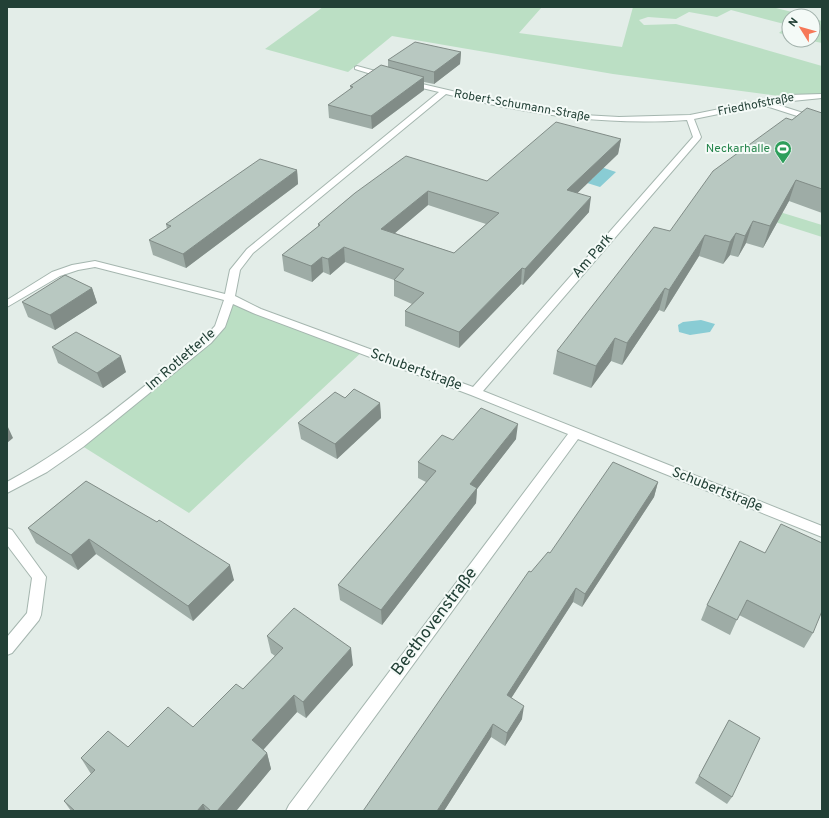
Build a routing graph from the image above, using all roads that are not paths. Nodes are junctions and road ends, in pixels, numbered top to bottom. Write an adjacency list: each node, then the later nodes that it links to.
1 (357, 68): 2 (street, Robert-Schumann-Straße)
2 (444, 92): 5 (street, Robert-Schumann-Straße); 7 (street, Im Rotletterle)
3 (822, 96): 4 (street, Friedhofstraße)
4 (766, 103): 5 (street, Friedhofstraße); 6 (street)
5 (690, 117): 9 (street, Am Park)
6 (822, 122)
7 (230, 298): 8 (street, Schubertstraße); 9 (street, Schubertstraße); 11 (street, Im Rotletterle)
8 (7, 304)
9 (475, 392): 10 (street, Schubertstraße)
10 (576, 433): 12 (street, Schubertstraße); 15 (street, Beethovenstraße)
11 (7, 488)
12 (822, 532)
13 (7, 534): 14 (street)
14 (7, 648)
15 (295, 811)

